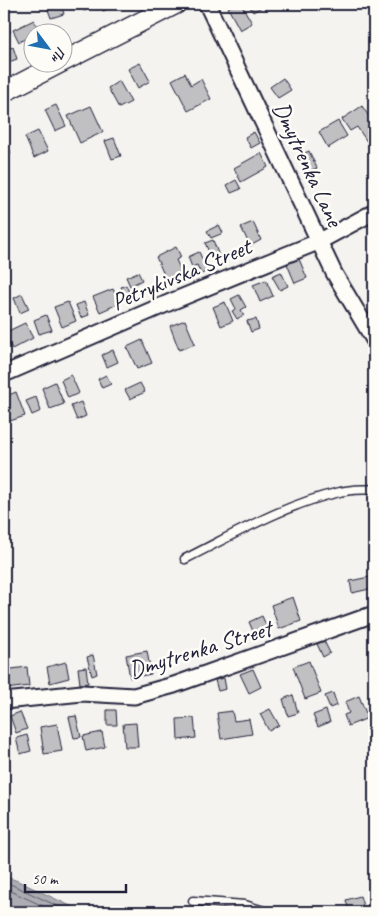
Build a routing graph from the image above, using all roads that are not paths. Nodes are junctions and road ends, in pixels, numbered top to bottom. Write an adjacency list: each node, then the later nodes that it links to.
1 (176, 4): 3 (street)
2 (207, 4): 7 (street, Dmytrenka Lane)
3 (72, 57)
4 (43, 72): 5 (street)
5 (4, 92)
6 (374, 212): 7 (street, Petrykivska Street)
7 (320, 241): 8 (street, Dmytrenka Lane); 9 (street, Petrykivska Street)
8 (374, 340)
9 (4, 374)
10 (374, 489): 11 (lane)
11 (185, 558)
12 (374, 614): 13 (street, Dmytrenka Street)
13 (4, 701)
14 (193, 901): 15 (lane)
15 (267, 912)

